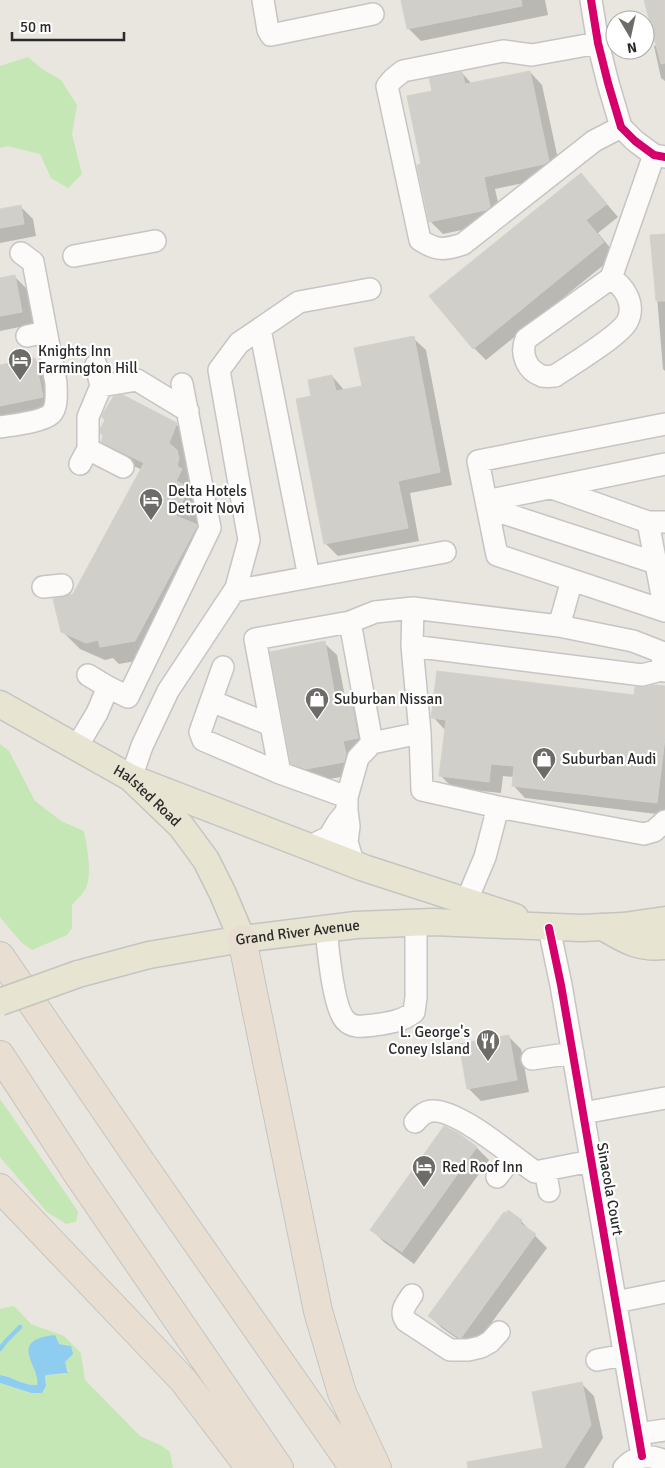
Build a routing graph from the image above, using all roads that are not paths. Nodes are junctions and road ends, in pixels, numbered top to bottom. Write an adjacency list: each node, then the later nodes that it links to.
1 (263, 0): 3 (street)
2 (591, 0): 4 (street)
3 (373, 15)
4 (598, 43): 5 (street); 5 (street)
5 (622, 127): 6 (street)
6 (659, 156): 10 (street)
7 (155, 241): 9 (street)
8 (21, 253): 18 (street)
9 (74, 256)
10 (611, 278): 10 (street)
11 (370, 289): 12 (street)
12 (260, 329): 26 (street); 28 (street)
13 (96, 365): 15 (street)
14 (182, 384): 16 (street)
15 (100, 386): 16 (street); 20 (street)
16 (188, 411): 36 (street)
17 (665, 424): 22 (street)
18 (0, 427)
19 (665, 464): 21 (street)
20 (123, 467)
21 (552, 488): 22 (street); 23 (street)
22 (487, 505): 25 (street); 27 (street)
23 (657, 522): 25 (street)
24 (445, 552): 26 (street)
25 (656, 563): 27 (street)
26 (309, 577): 28 (street)
27 (572, 580): 31 (street)
28 (234, 591): 44 (street)
29 (413, 608): 30 (street); 31 (street); 32 (street)
30 (350, 622): 39 (street); 41 (street)
31 (559, 626): 34 (street)
32 (412, 646): 34 (street); 40 (street)
33 (223, 667): 37 (street)
34 (663, 670)
35 (88, 675): 36 (street)
36 (108, 686): 42 (street)
37 (211, 701): 39 (street); 43 (street)
38 (0, 704): 42 (main road, Halsted Road)
39 (271, 725): 43 (street)
40 (420, 733): 41 (street); 46 (street)
41 (372, 744): 45 (street)
42 (76, 748): 44 (main road, Halsted Road)
43 (280, 774): 45 (street)
44 (131, 778): 48 (main road); 56 (main road, Halsted Road)
45 (347, 804): 48 (street); 49 (street)
46 (498, 807): 47 (street); 50 (street)
47 (665, 821)
48 (308, 847): 49 (main road)
49 (354, 864): 50 (main road)
50 (462, 912): 52 (main road, Grand River Avenue); 54 (main road)
51 (665, 920): 53 (main road)
52 (416, 923): 55 (main road, Grand River Avenue); 55 (street)
53 (603, 927): 54 (main road); 57 (main road)
54 (549, 928): 60 (street, Sinacola Court)
55 (326, 929): 56 (main road, Grand River Avenue)
56 (242, 939): 59 (main road, Grand River Avenue, bridge); 85 (highway)
57 (665, 946)
58 (0, 956): 84 (highway)
59 (0, 1002)
60 (572, 1053): 62 (street); 64 (street, Sinacola Court)
61 (0, 1055): 83 (highway)
62 (532, 1059)
63 (665, 1098): 64 (street)
64 (583, 1113): 67 (street, Sinacola Court)
65 (415, 1122): 66 (street)
66 (513, 1156): 68 (street); 69 (street)
67 (591, 1161): 68 (street); 74 (street, Sinacola Court)
68 (549, 1163): 71 (street)
69 (498, 1177)
70 (0, 1188): 82 (highway)
71 (549, 1191)
72 (665, 1292): 74 (street)
73 (412, 1295): 75 (street)
74 (616, 1302): 76 (street, Sinacola Court)
75 (499, 1332)
76 (625, 1355): 77 (street); 79 (street, Sinacola Court)
77 (597, 1360)
78 (665, 1430): 79 (street)
79 (638, 1434): 80 (street, Sinacola Court)
80 (642, 1456): 81 (street); 86 (street)
81 (665, 1461)
82 (250, 1468)
83 (279, 1468)
84 (354, 1468)
85 (377, 1468)
86 (624, 1468)

